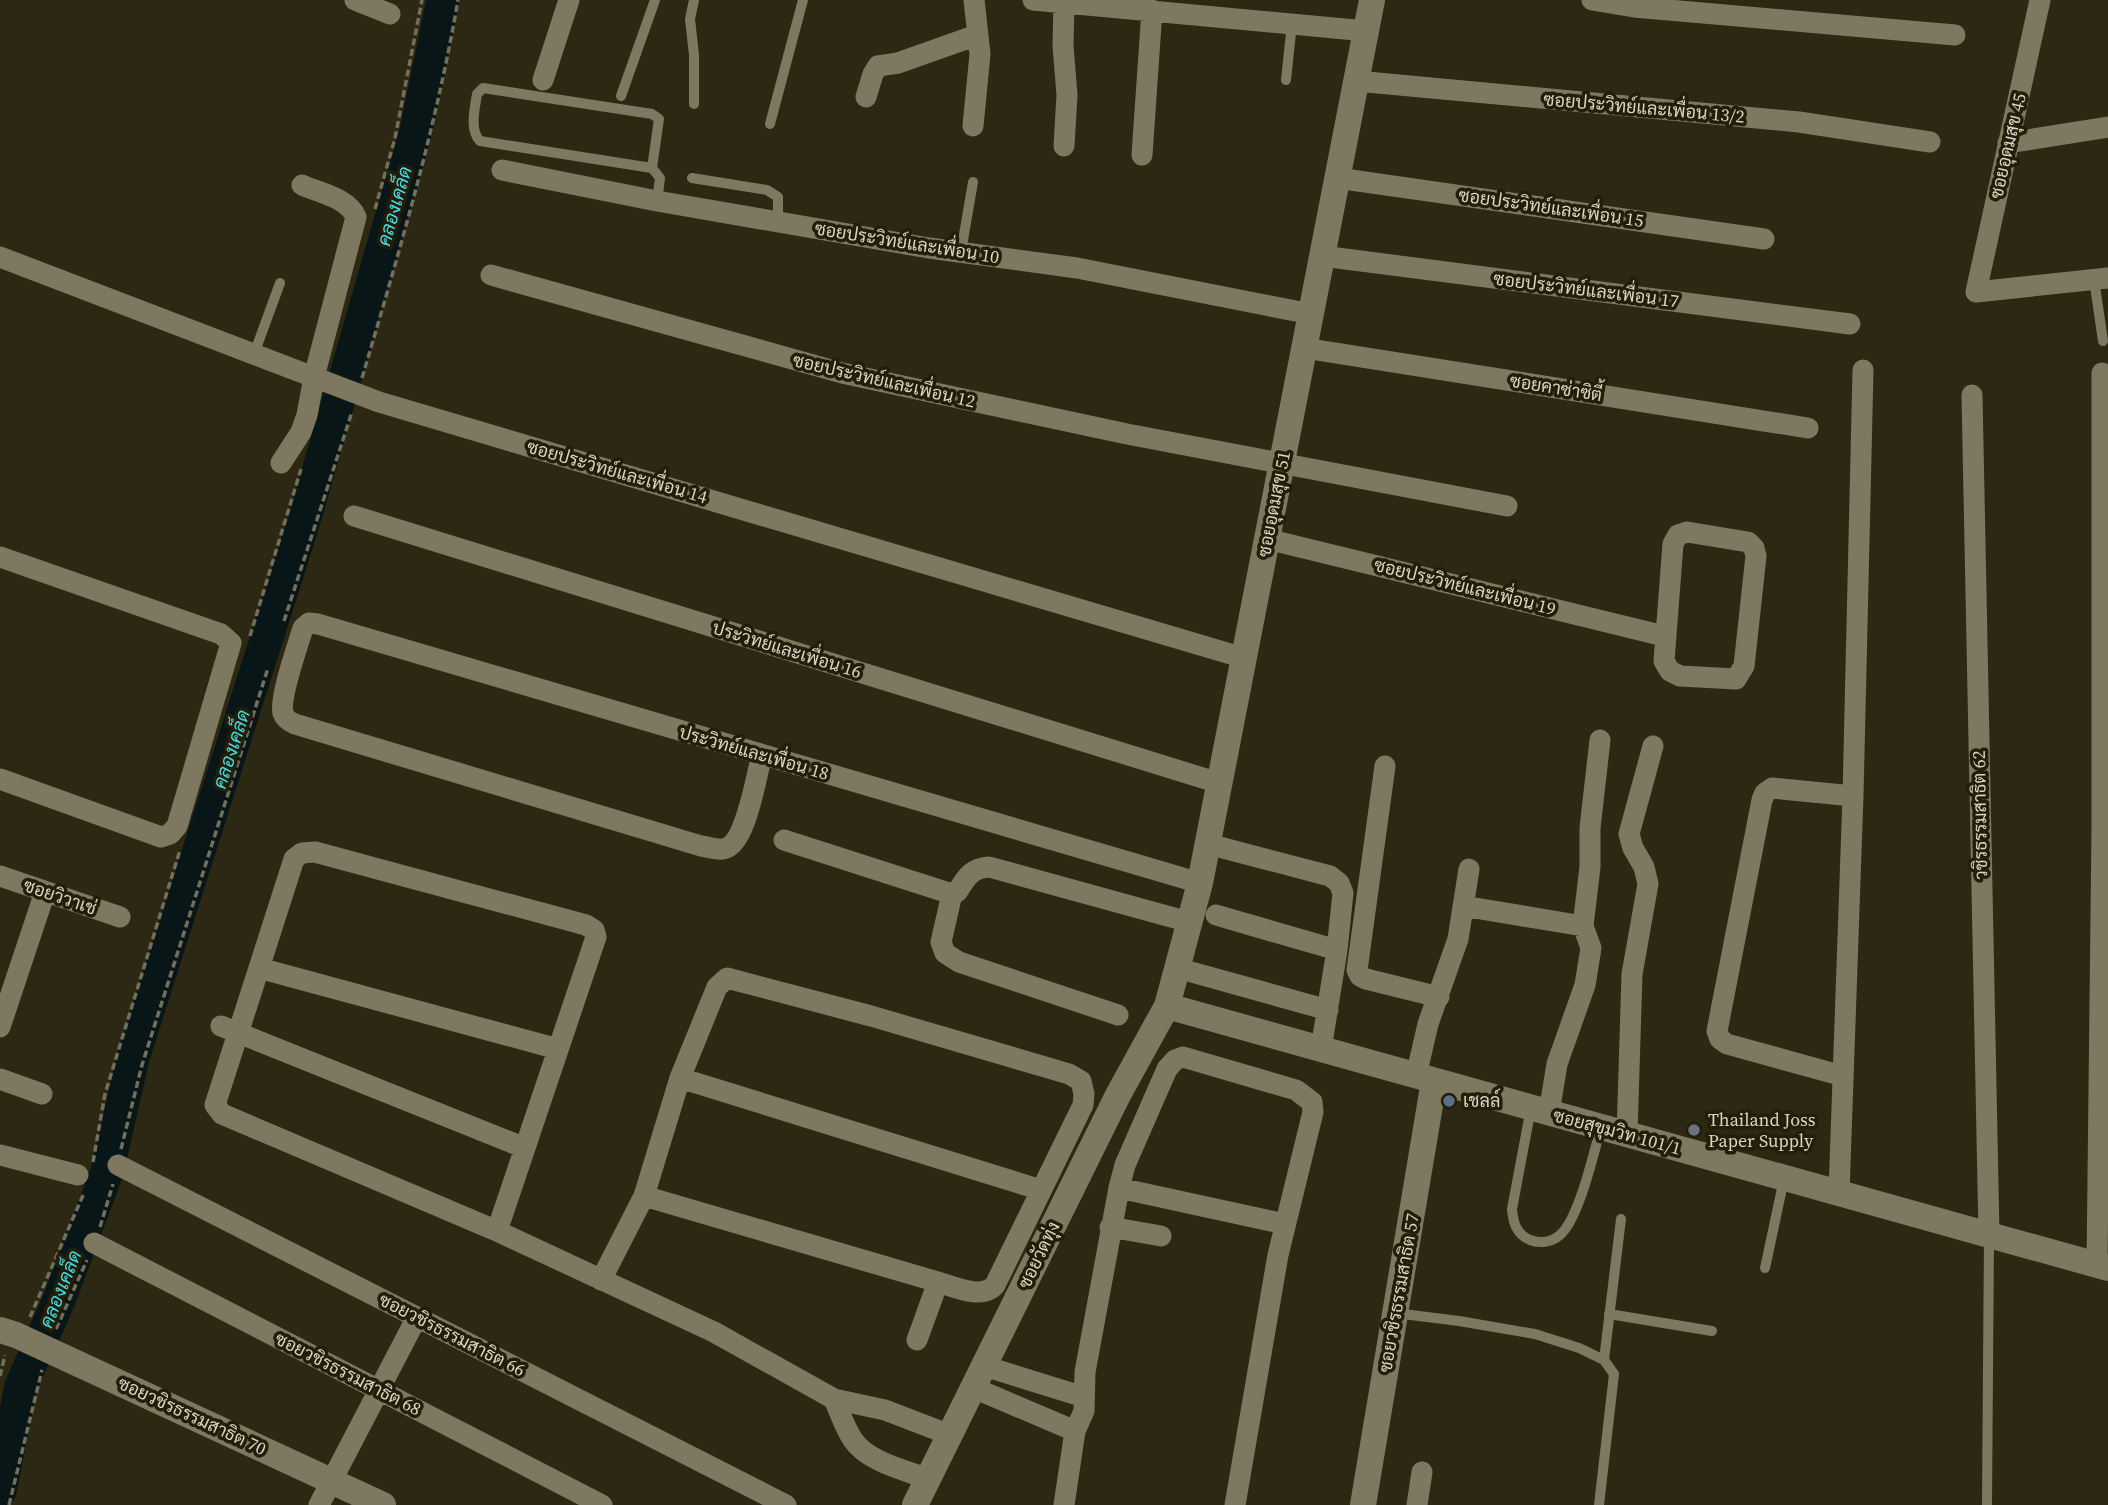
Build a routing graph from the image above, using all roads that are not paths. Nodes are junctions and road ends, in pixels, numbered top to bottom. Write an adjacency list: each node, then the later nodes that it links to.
1 (355, 0): 13 (street)
2 (569, 0): 18 (street)
3 (656, 0): 21 (lane)
4 (694, 0): 23 (lane)
5 (803, 0): 24 (lane)
6 (974, 0): 16 (street)
7 (1033, 0): 11 (street)
8 (1372, 0): 15 (street, ซอยอุดมสุข 51)
9 (1592, 0): 17 (street)
10 (2040, 0): 28 (street, ซอยอุดมสุข 45)
11 (1065, 3): 12 (street); 29 (street)
12 (1152, 10): 14 (street); 30 (street)
13 (390, 14)
14 (1292, 23): 15 (street); 19 (lane)
15 (1366, 32): 20 (street, ซอยอุดมสุข 51)
16 (977, 35): 22 (street); 25 (street)
17 (1955, 35)
18 (543, 80)
19 (1286, 80)
20 (1356, 81): 27 (street, ซอยประวิทย์และเพื่อน 13/2); 34 (street, ซอยอุดมสุข 51)
21 (621, 96)
22 (866, 97)
23 (694, 104)
24 (770, 124)
25 (973, 126)
26 (2108, 127): 28 (street)
27 (1930, 142)
28 (2008, 144): 44 (street, ซอยอุดมสุข 45)
29 (1064, 146)
30 (1142, 155)
31 (652, 168): 31 (lane); 37 (lane)
32 (502, 170): 37 (street, ซอยประวิทย์และเพื่อน 10)
33 (692, 177): 38 (lane)
34 (1337, 178): 39 (street, ซอยประวิทย์และเพื่อน 15); 41 (street, ซอยอุดมสุข 51)
35 (973, 182): 40 (lane)
36 (302, 186): 53 (street)
37 (657, 201): 38 (street, ซอยประวิทย์และเพื่อน 10)
38 (778, 222): 40 (street, ซอยประวิทย์และเพื่อน 10)
39 (1764, 239)
40 (961, 252): 46 (street, ซอยประวิทย์และเพื่อน 10)
41 (1322, 256): 46 (street, ซอยอุดมสุข 51); 47 (street, ซอยประวิทย์และเพื่อน 17)
42 (0, 257): 50 (street, ซอยประวิทย์และเพื่อน 14)
43 (491, 275): 56 (street, ซอยประวิทย์และเพื่อน 12)
44 (2101, 279): 48 (lane)
45 (280, 283): 50 (lane)
46 (1311, 314): 49 (street, ซอยอุดมสุข 51)
47 (1850, 324)
48 (2103, 341)
49 (1304, 348): 55 (street, ซอยคาซ่าซิตี้); 56 (street, ซอยอุดมสุข 51)
50 (254, 354): 53 (street, ซอยประวิทย์และเพื่อน 14)
51 (1863, 370): 70 (street)
52 (2102, 373): 118 (street)
53 (317, 379): 57 (street); 63 (street, ซอยประวิทย์และเพื่อน 14)
54 (1972, 395): 115 (street, วชิรธรรมสาธิต 62)
55 (1808, 428)
56 (1282, 462): 58 (street, ซอยประวิทย์และเพื่อน 12); 60 (street, ซอยอุดมสุข 51)
57 (281, 463)
58 (1507, 506)
59 (354, 516): 69 (street, ประวิทย์และเพื่อน 16)
60 (1267, 539): 62 (street, ซอยประวิทย์และเพื่อน 19); 63 (street, ซอยอุดมสุข 51)
61 (0, 557): 68 (street)
62 (1664, 636): 62 (street)
63 (1244, 658): 69 (street, ซอยอุดมสุข 51)
64 (1600, 740): 82 (street)
65 (1653, 746): 101 (street)
66 (762, 755): 66 (street, ประวิทย์และเพื่อน 18); 75 (street, ประวิทย์และเพื่อน 18)
67 (1385, 766): 86 (street)
68 (0, 779)
69 (1219, 783): 72 (street, ซอยอุดมสุข 51)
70 (1853, 796): 94 (street); 94 (street)
71 (784, 840): 77 (street)
72 (1208, 844): 75 (street, ซอยอุดมสุข 51); 83 (street)
73 (1469, 869): 78 (street)
74 (0, 877): 76 (street, ซอยวิวาเช่)
75 (1200, 883): 81 (street, ซอยอุดมสุข 51)
76 (46, 892): 80 (street, ซอยวิวาเช่); 90 (street)
77 (952, 894): 81 (street); 89 (street)
78 (1463, 906): 82 (street); 86 (street)
79 (1216, 915): 83 (street)
80 (120, 917)
81 (1189, 922): 85 (street, ซอยอุดมสุข 51)
82 (1583, 926): 99 (street)
83 (1337, 950): 88 (street)
84 (259, 968): 91 (street); 92 (street); 92 (street)
85 (1177, 968): 87 (street, ซอยอุดมสุข 51); 88 (street)
86 (1439, 997): 96 (street)
87 (1167, 1006): 93 (street, ซอยสุขุมวิท 101/1); 129 (street, ซอยวัดทุ่ง)
88 (1328, 1010): 93 (street)
89 (1118, 1015)
90 (0, 1027)
91 (230, 1029): 102 (street); 114 (street)
92 (558, 1049): 102 (street)
93 (1321, 1049): 96 (street, ซอยสุขุมวิท 101/1)
94 (1843, 1076): 109 (street)
95 (680, 1078): 108 (street); 108 (street); 110 (street)
96 (1425, 1078): 99 (street, ซอยสุขุมวิท 101/1); 122 (street, ซอยวชิรธรรมสาธิต 57)
97 (0, 1079): 98 (street)
98 (42, 1094)
99 (1540, 1110): 100 (street, ซอยสุขุมวิท 101/1); 100 (lane)
100 (1601, 1127): 101 (street, ซอยสุขุมวิท 101/1)
101 (1627, 1135): 106 (street, ซอยสุขุมวิท 101/1)
102 (525, 1148): 114 (street)
103 (0, 1155): 105 (street)
104 (118, 1165): 124 (street, ซอยวชิรธรรมสาธิต 66)
105 (78, 1175)
106 (1784, 1178): 109 (street, ซอยสุขุมวิท 101/1); 119 (lane)
107 (1119, 1188): 112 (street); 112 (street); 113 (street)
108 (1041, 1190): 121 (street)
109 (1839, 1193): 115 (street, ซอยสุขุมวิท 101/1)
110 (644, 1196): 120 (street); 121 (street)
111 (1622, 1219): 123 (lane)
112 (1285, 1224): 144 (street)
113 (1110, 1227): 116 (street); 131 (street)
114 (497, 1231): 120 (street)
115 (1989, 1235): 118 (street, ซอยสุขุมวิท 101/1); 148 (lane)
116 (1161, 1236)
117 (94, 1243): 130 (street, ซอยวชิรธรรมสาธิต 68)
118 (2102, 1266)
119 (1765, 1268)
120 (601, 1280): 132 (street)
121 (938, 1282): 127 (street)
122 (1395, 1314): 128 (lane); 145 (street, ซอยวชิรธรรมสาธิต 57)
123 (1609, 1314): 125 (lane); 128 (lane)
124 (417, 1317): 130 (street); 141 (street, ซอยวชิรธรรมสาธิต 66)
125 (1712, 1331)
126 (8, 1333): 137 (street, ซอยวชิรธรรมสาธิต 70)
127 (917, 1340)
128 (1604, 1360): 147 (lane)
129 (979, 1377): 131 (street); 133 (street); 134 (street, ซอยวัดทุ่ง)
130 (379, 1390): 137 (street); 140 (street, ซอยวชิรธรรมสาธิต 68)
131 (1084, 1397): 133 (street)
132 (834, 1399): 134 (street); 136 (street)
133 (1075, 1432): 143 (street)
134 (950, 1435): 136 (street, ซอยวัดทุ่ง)
135 (1422, 1472): 146 (street)
136 (928, 1479): 142 (street, ซอยวัดทุ่ง)
137 (332, 1480): 138 (street); 139 (street, ซอยวชิรธรรมสาธิต 70)
138 (319, 1505)
139 (383, 1505)
140 (602, 1505)
141 (786, 1505)
142 (915, 1505)
143 (1064, 1505)
144 (1235, 1505)
145 (1363, 1505)
146 (1417, 1505)
147 (1599, 1505)
148 (1987, 1505)

